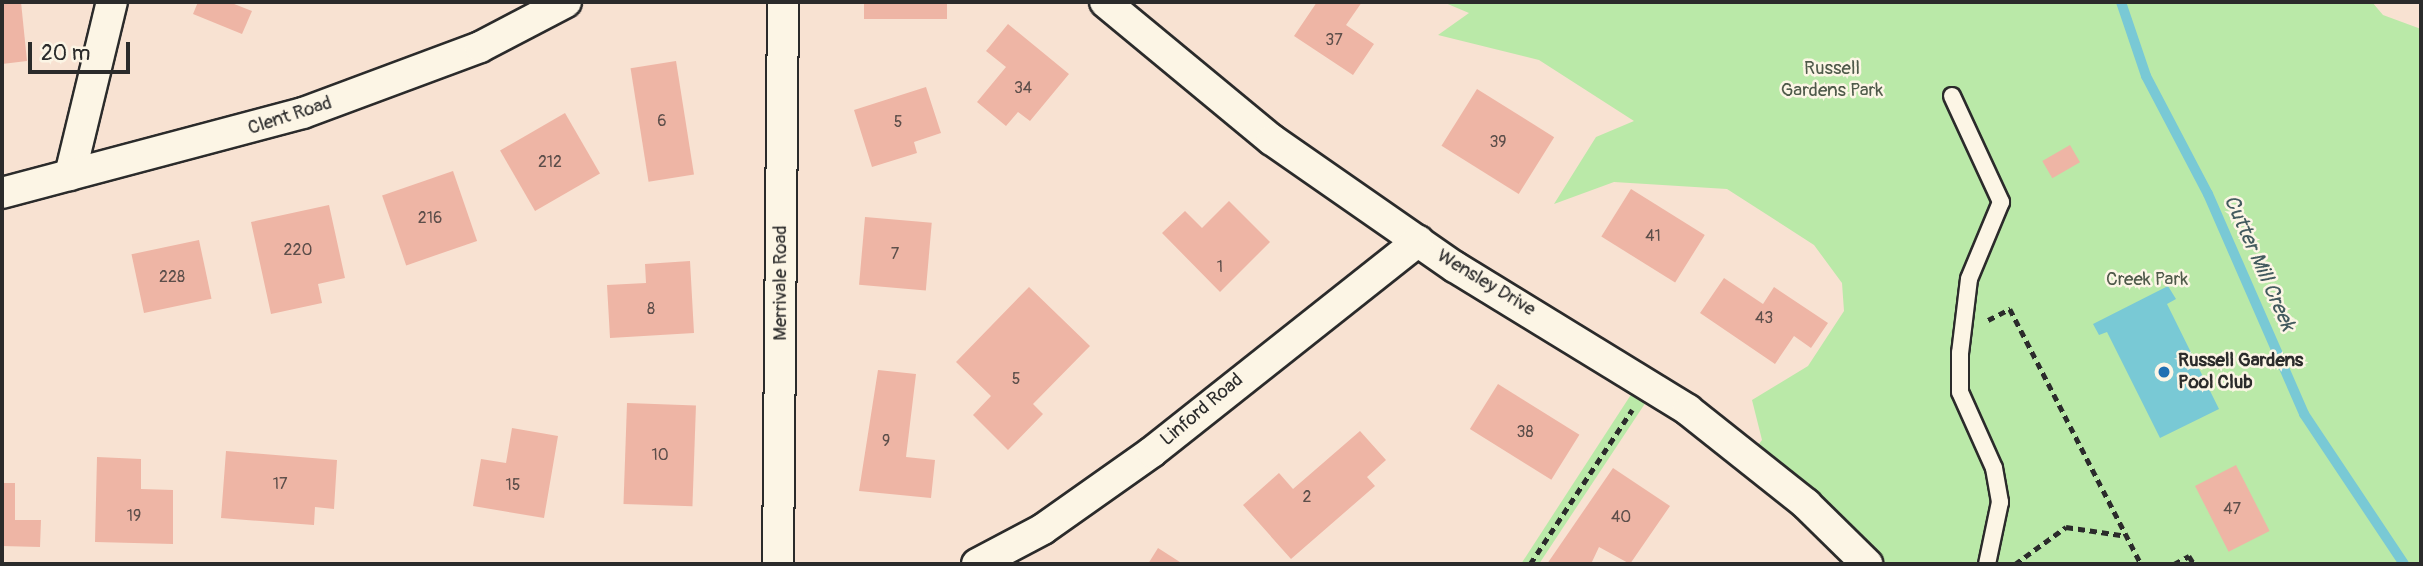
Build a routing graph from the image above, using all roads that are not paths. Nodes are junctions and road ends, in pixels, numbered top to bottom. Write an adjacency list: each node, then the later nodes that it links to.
1 (112, 2): 6 (street)
2 (566, 2): 6 (street, Clent Road)
3 (783, 2): 9 (street, Merrivale Road)
4 (1105, 2): 8 (street, Wensley Drive)
5 (1952, 96): 12 (lane)
6 (70, 175): 7 (street, Clent Road)
7 (2, 193)
8 (1418, 242): 10 (street, Linford Road); 11 (street, Wensley Drive)
9 (778, 564)
10 (977, 564)
11 (1867, 564)
12 (1987, 564)

